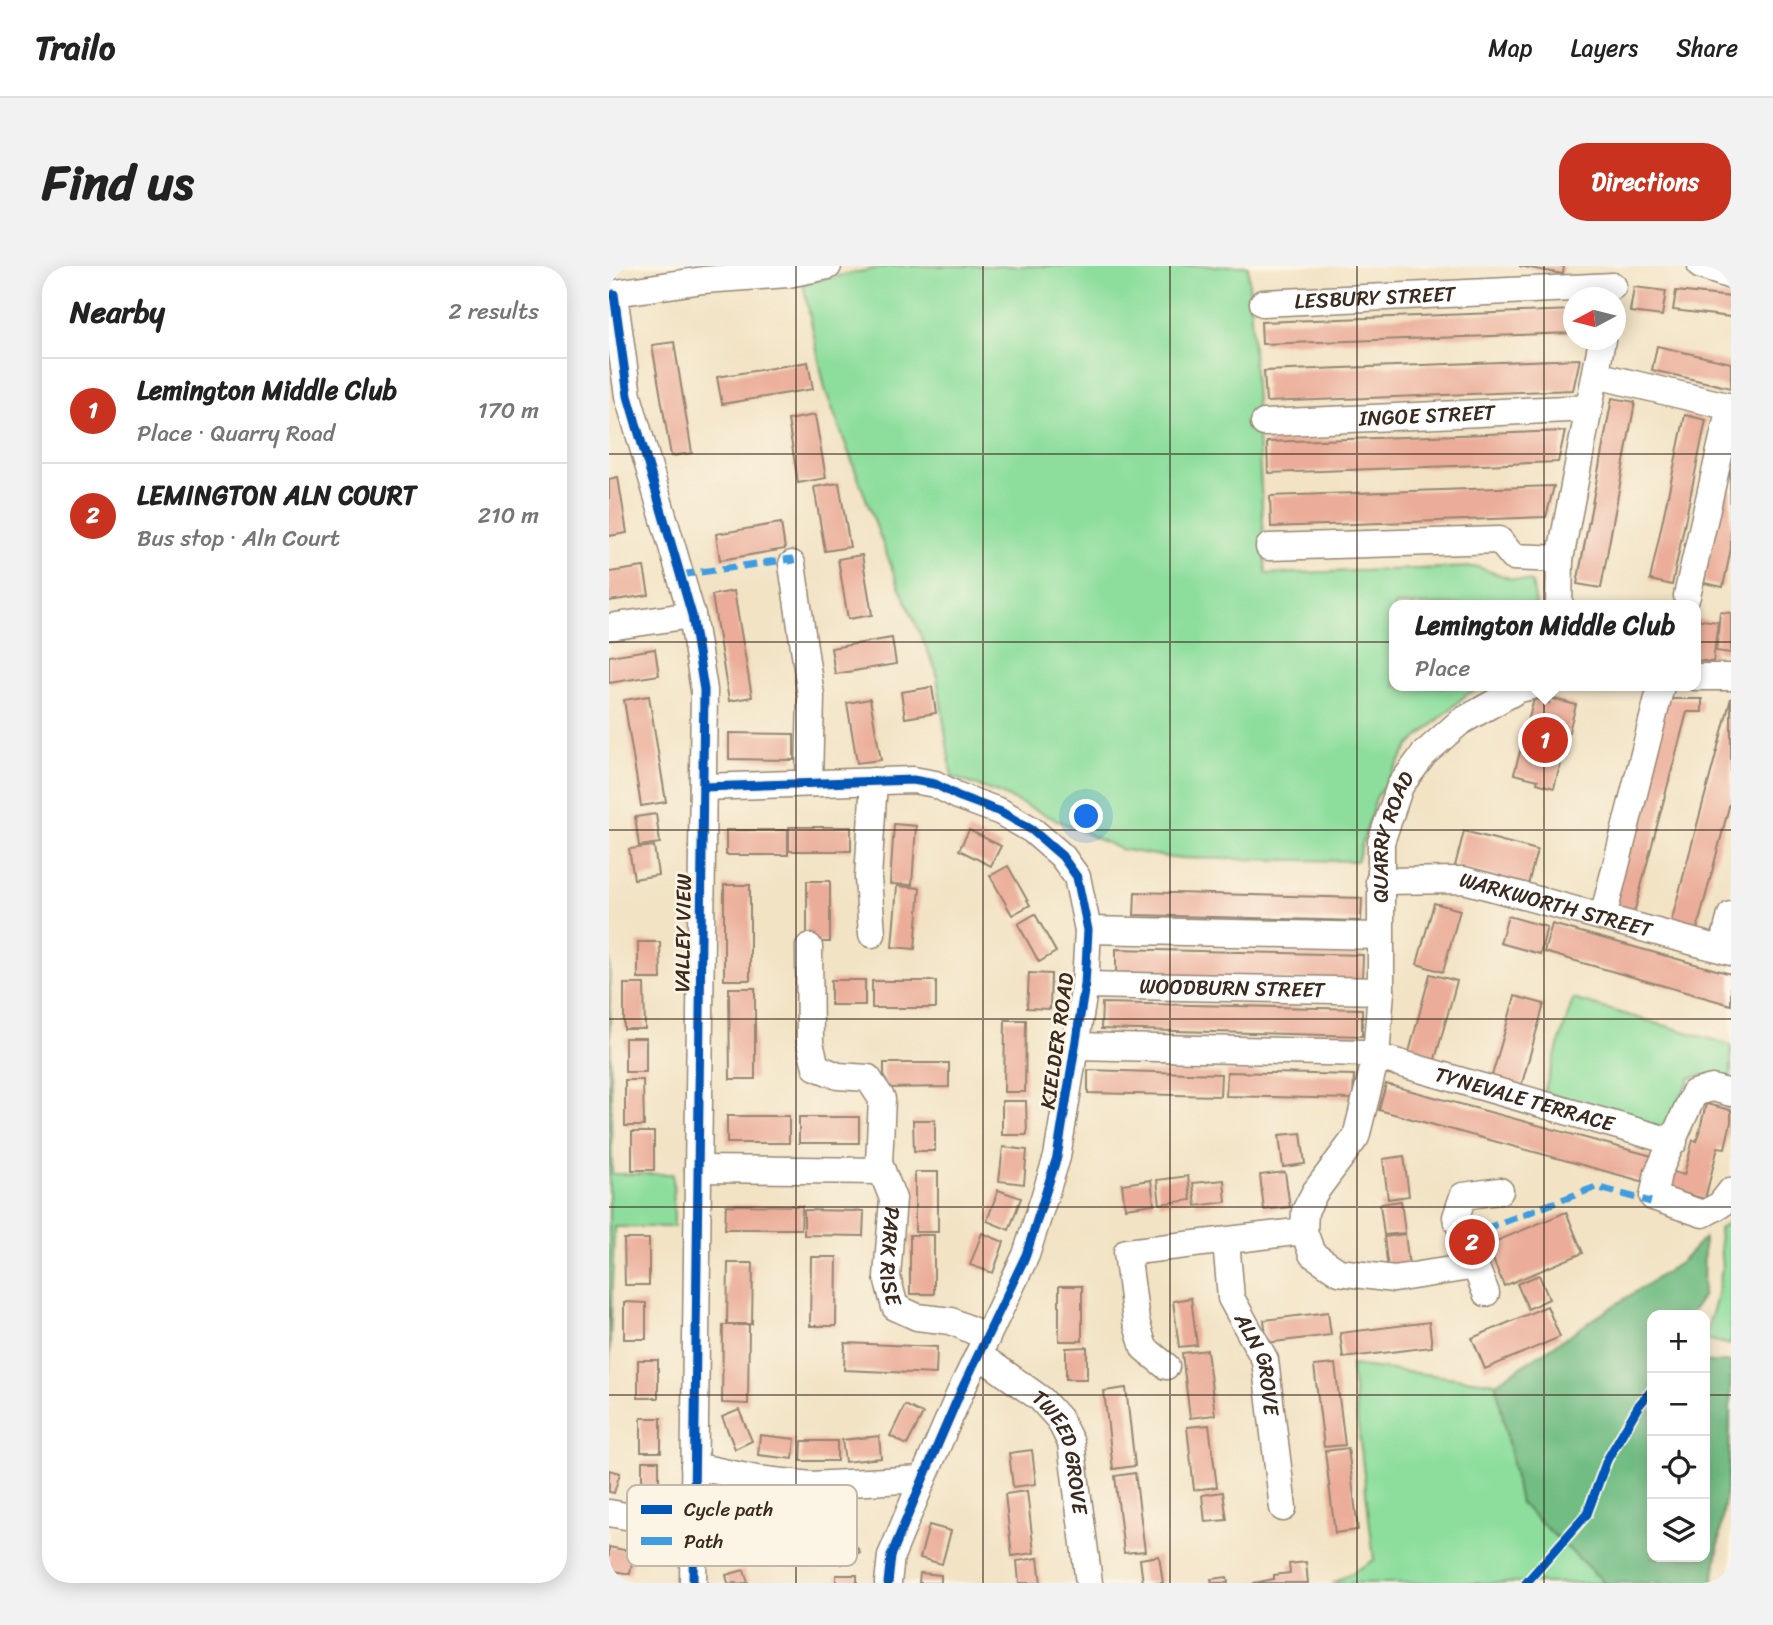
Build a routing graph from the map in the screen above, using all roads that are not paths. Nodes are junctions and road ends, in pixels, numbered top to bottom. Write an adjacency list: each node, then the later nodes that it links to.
1 (828, 266): 2 (street)
2 (701, 273): 4 (street)
3 (1614, 283): 5 (street, LESBURY STREET)
4 (612, 294): 16 (street, VALLEY VIEW)
5 (1263, 303)
6 (1600, 350): 7 (street)
7 (1596, 375): 8 (street); 9 (street)
8 (1730, 407): 14 (street)
9 (1589, 408): 10 (street, INGOE STREET); 12 (street)
10 (1264, 423)
11 (1269, 548): 12 (street)
12 (1560, 559): 15 (street)
13 (792, 565): 23 (street)
14 (1687, 596)
15 (1559, 600)
16 (692, 615): 17 (street); 24 (street, VALLEY VIEW)
17 (609, 627)
18 (1701, 677): 19 (street)
19 (1731, 677)
20 (1515, 691): 25 (street, QUARRY ROAD)
21 (1660, 691): 27 (street)
22 (874, 781): 23 (street, KIELDER ROAD); 28 (street, KIELDER ROAD); 29 (street)
23 (809, 783): 24 (street, KIELDER ROAD)
24 (703, 787): 39 (street, VALLEY VIEW)
25 (1379, 881): 27 (street, WARKWORTH STREET); 30 (street, QUARRY ROAD)
26 (1731, 915): 32 (street)
27 (1603, 917): 32 (street, WARKWORTH STREET)
28 (1088, 930): 30 (street); 33 (street, KIELDER ROAD)
29 (871, 934)
30 (1380, 936): 34 (street, QUARRY ROAD)
31 (809, 947): 40 (street, PARK RISE)
32 (1727, 951)
33 (1085, 985): 34 (street, WOODBURN STREET); 35 (street, KIELDER ROAD)
34 (1381, 991): 36 (street, QUARRY ROAD)
35 (1076, 1046): 36 (street, TYNEVALE TERRACE); 47 (street, KIELDER ROAD)
36 (1376, 1057): 38 (street, TYNEVALE TERRACE); 43 (street)
37 (1731, 1093): 38 (street)
38 (1674, 1142): 42 (street)
39 (698, 1169): 40 (street); 49 (street, VALLEY VIEW)
40 (882, 1171): 47 (street, PARK RISE)
41 (1500, 1191): 45 (street)
42 (1725, 1198)
43 (1304, 1231): 44 (street); 45 (street)
44 (1226, 1241): 48 (street); 52 (street, ALN GROVE)
45 (1476, 1266): 46 (street)
46 (1486, 1293)
47 (983, 1346): 50 (street, KIELDER ROAD); 56 (street, TWEED GROVE)
48 (1166, 1366)
49 (694, 1466): 50 (street); 51 (street, VALLEY VIEW)
50 (923, 1479): 55 (street, KIELDER ROAD)
51 (694, 1485)
52 (1283, 1508)
53 (609, 1513): 54 (street)
54 (627, 1516)
55 (888, 1583)
56 (1090, 1583)

